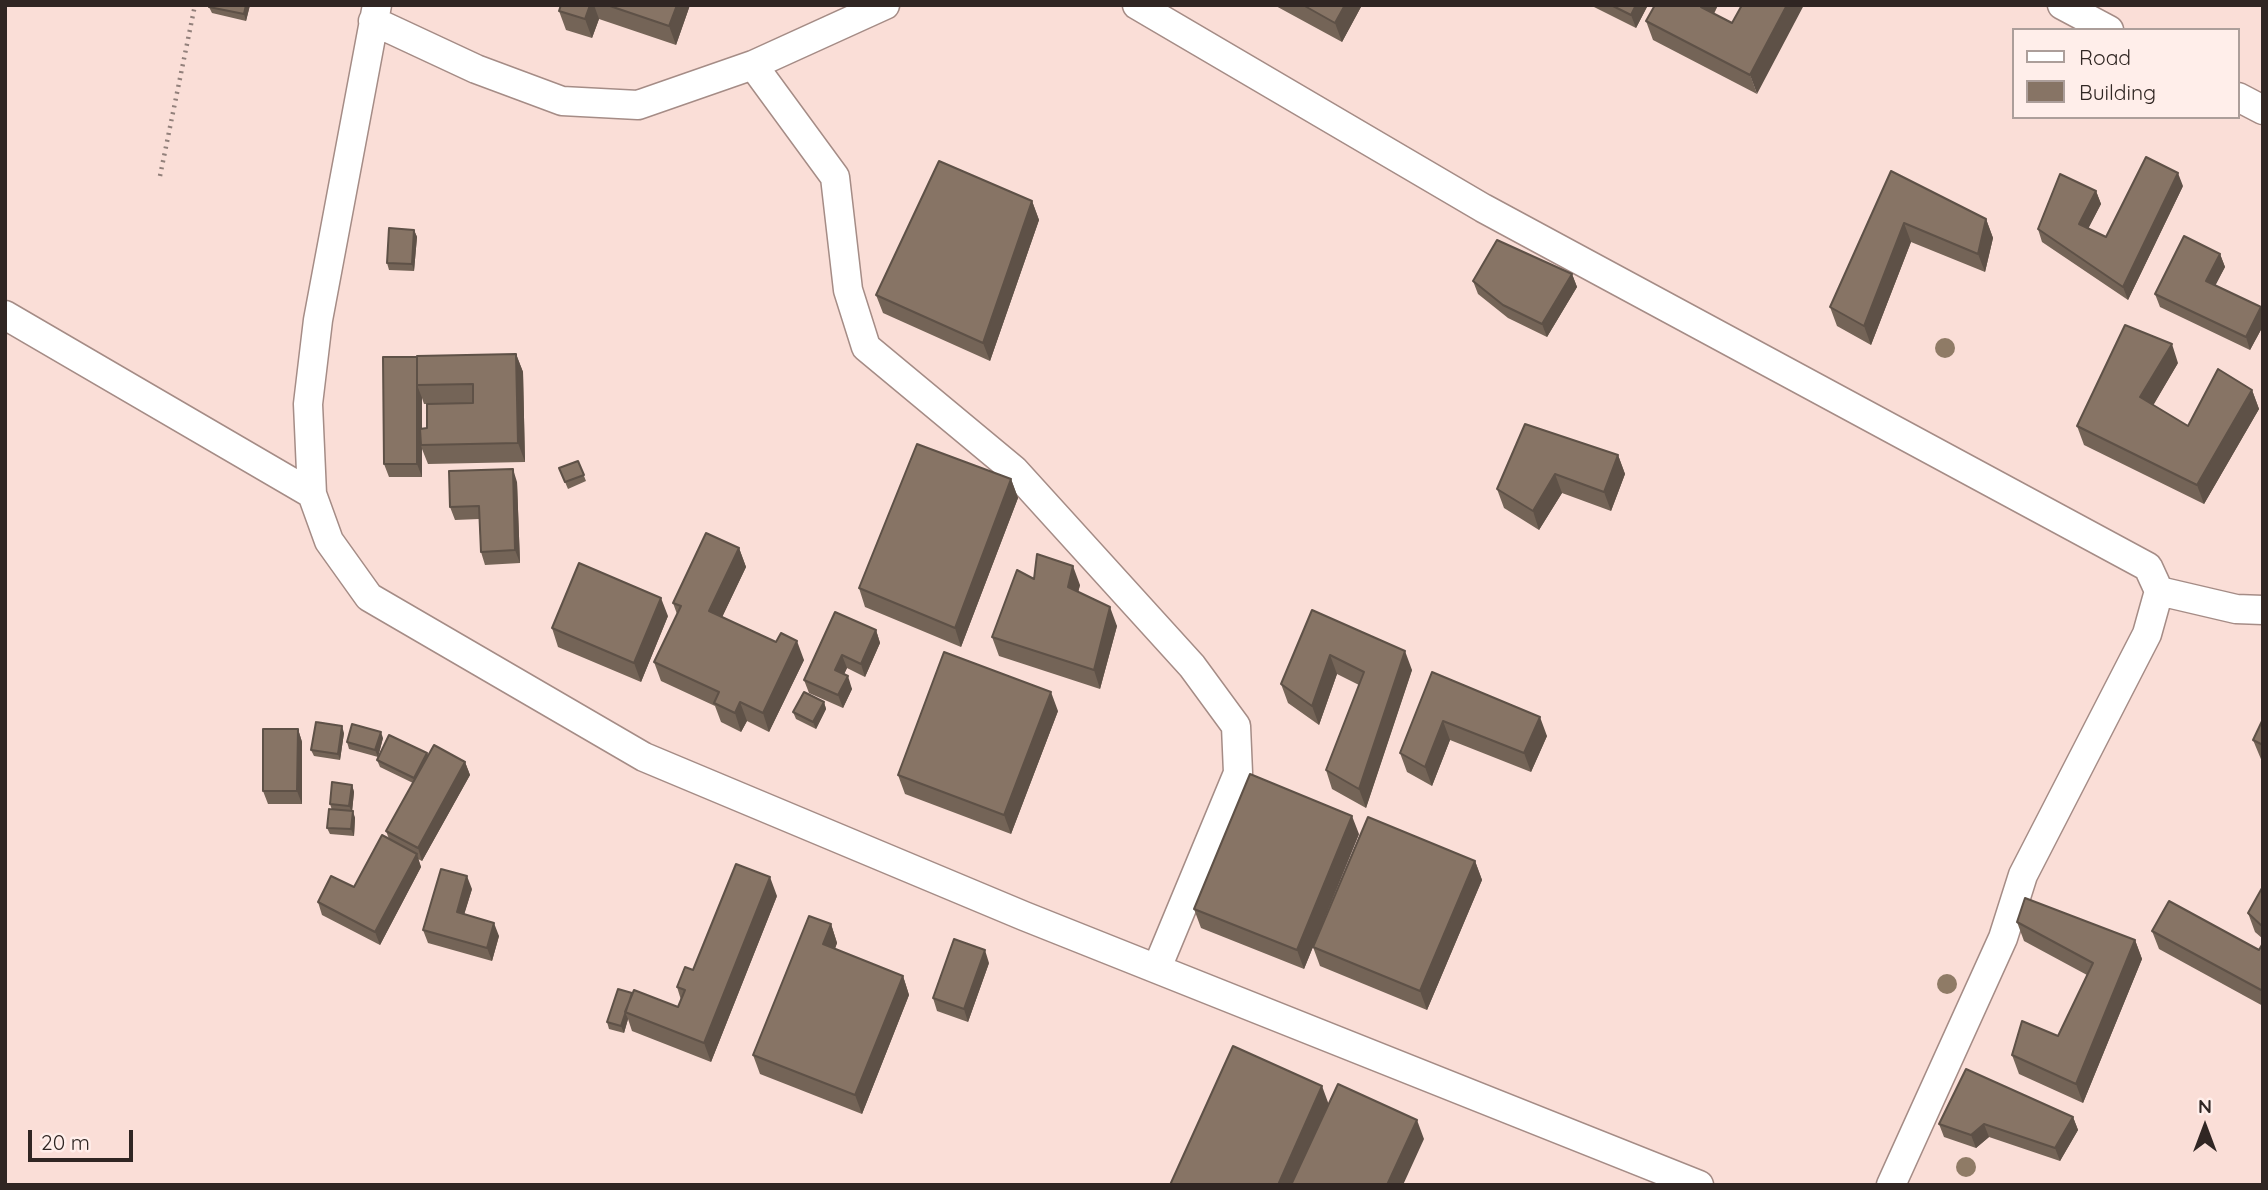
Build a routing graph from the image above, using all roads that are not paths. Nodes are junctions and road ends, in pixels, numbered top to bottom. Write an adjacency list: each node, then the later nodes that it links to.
1 (886, 5): 6 (street)
2 (1137, 5): 11 (street)
3 (2062, 5): 5 (street)
4 (375, 13): 6 (street); 10 (street)
5 (2105, 28)
6 (753, 65): 13 (street)
7 (2240, 98): 8 (street)
8 (2263, 110)
9 (5, 315): 10 (street)
10 (312, 494): 13 (street)
11 (2159, 591): 12 (street); 15 (street)
12 (2263, 610)
13 (1157, 968): 14 (street)
14 (1699, 1185)
15 (1891, 1185)

